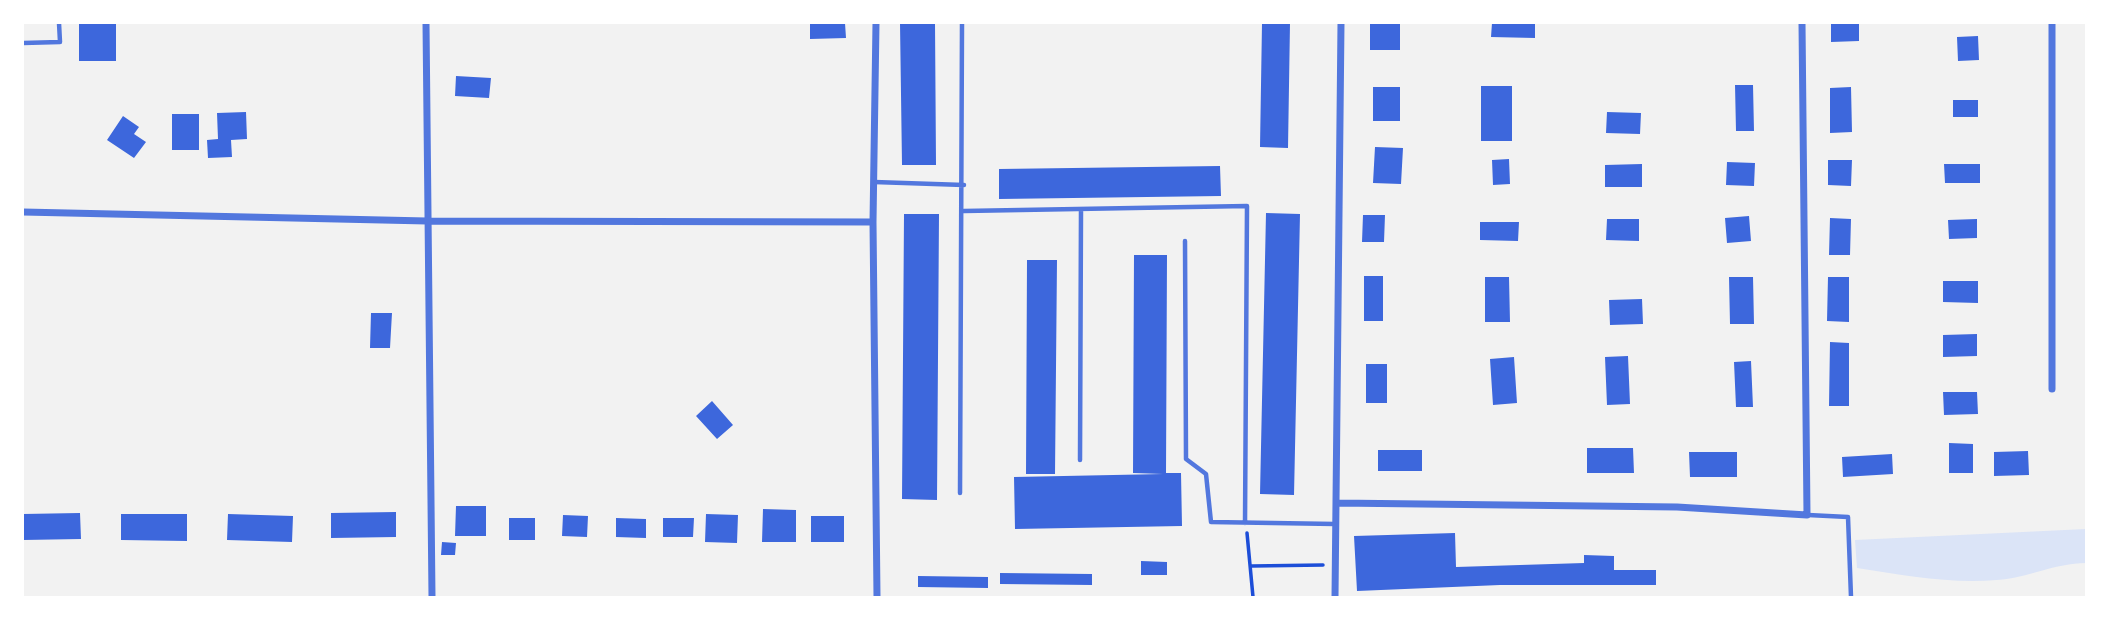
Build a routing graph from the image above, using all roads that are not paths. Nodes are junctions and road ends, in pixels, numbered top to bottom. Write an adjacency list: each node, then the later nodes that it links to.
1 (59, 23): 8 (lane)
2 (426, 23): 14 (street)
3 (876, 23): 9 (street)
4 (962, 23): 10 (lane)
5 (1341, 23): 20 (street)
6 (1802, 23): 21 (street)
7 (2052, 23): 17 (street)
8 (23, 43)
9 (874, 183): 10 (lane); 15 (street)
10 (964, 185): 12 (lane)
11 (1081, 209): 12 (lane); 18 (lane); 22 (lane)
12 (964, 211): 19 (lane)
13 (23, 212): 14 (street)
14 (427, 221): 15 (street); 24 (street)
15 (873, 222): 25 (street)
16 (1185, 241): 22 (lane)
17 (2052, 389)
18 (1080, 460)
19 (960, 493)
20 (1336, 503): 21 (street); 23 (street)
21 (1807, 515): 27 (lane)
22 (1245, 523): 23 (lane)
23 (1335, 524): 26 (street)
24 (432, 597)
25 (877, 597)
26 (1335, 597)
27 (1851, 597)

